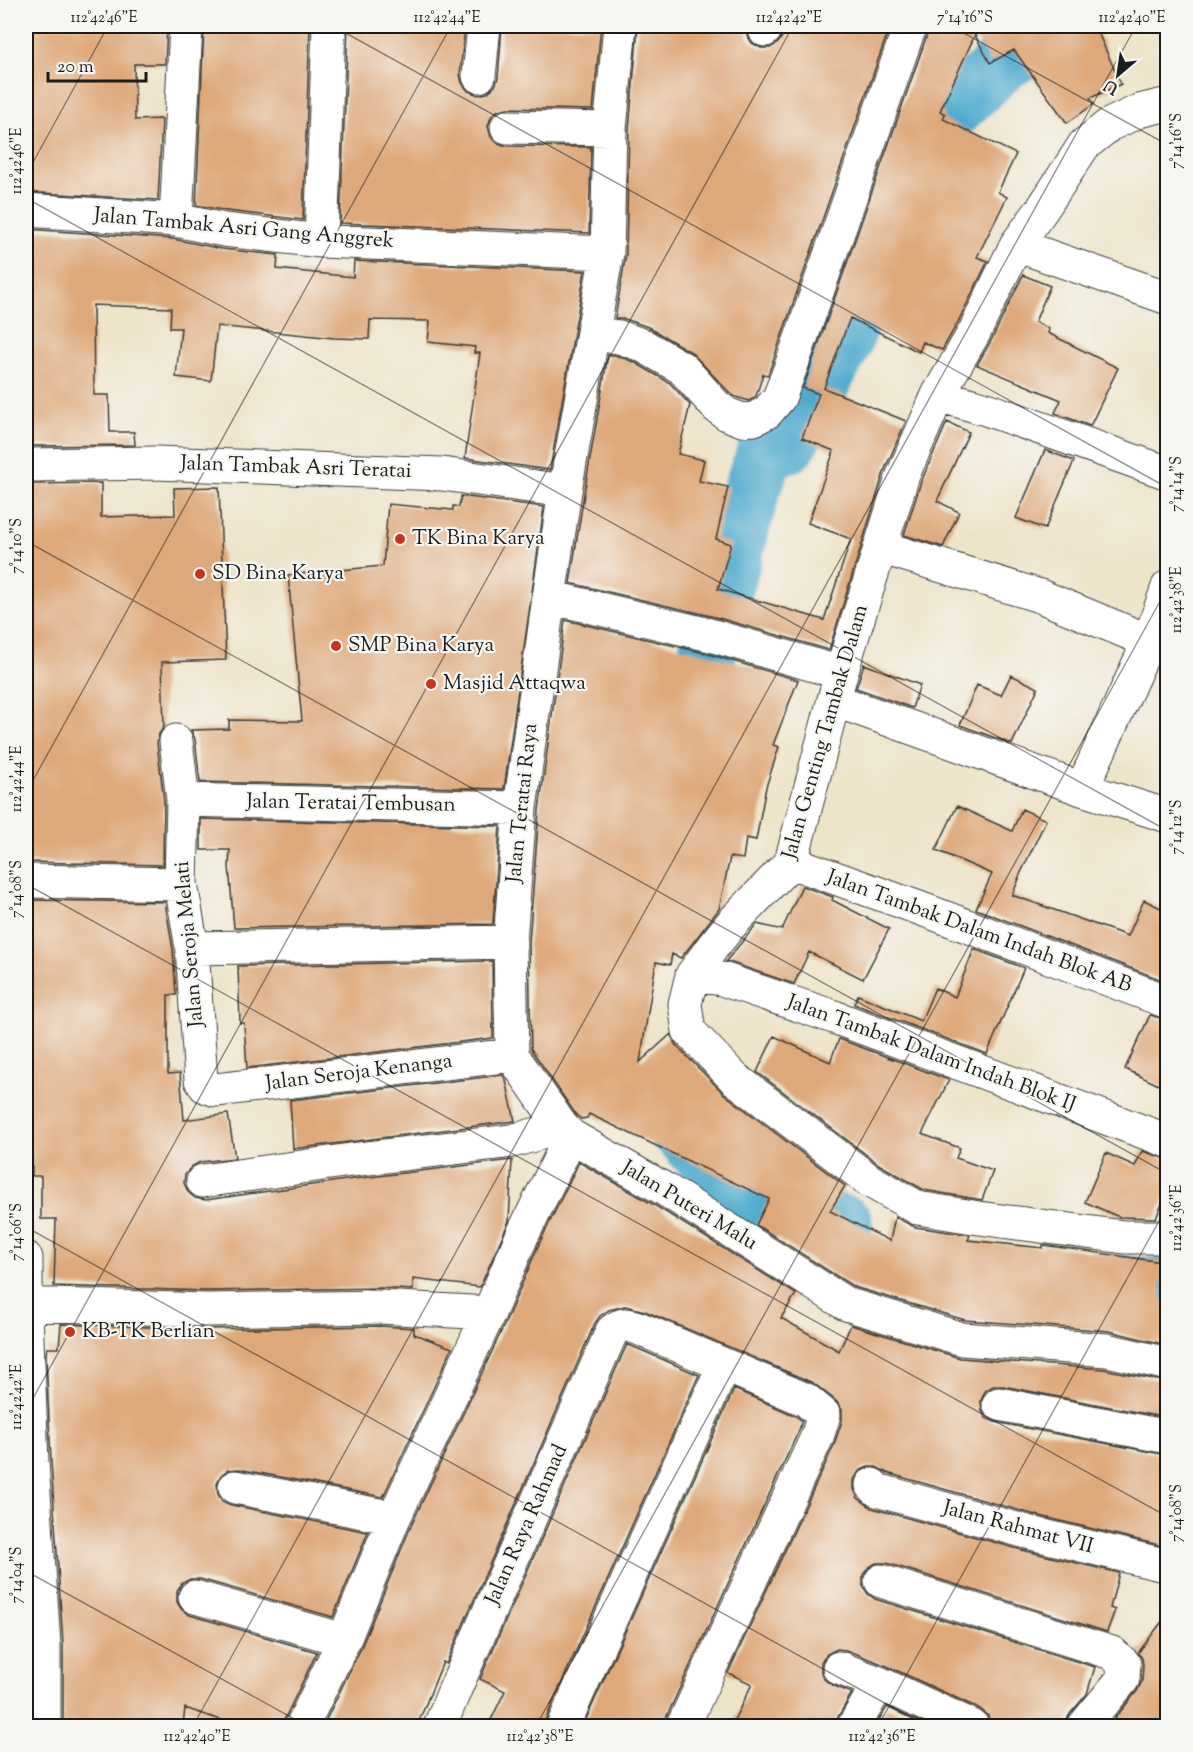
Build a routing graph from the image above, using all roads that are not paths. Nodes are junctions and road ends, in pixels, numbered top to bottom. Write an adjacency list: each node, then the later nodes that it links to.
1 (186, 26): 11 (street)
2 (329, 26): 12 (street)
3 (484, 26): 6 (street)
4 (620, 26): 9 (street, Jalan Teratai Raya)
5 (910, 26): 16 (street)
6 (479, 76)
7 (1167, 104): 13 (street, Jalan Genting Tambak Dalam)
8 (507, 127): 9 (street)
9 (610, 129): 14 (street, Jalan Teratai Raya)
10 (26, 210): 11 (street, Jalan Tambak Asri Gang Anggrek)
11 (176, 220): 12 (street, Jalan Tambak Asri Gang Anggrek)
12 (321, 241): 14 (street, Jalan Tambak Asri Gang Anggrek)
13 (1016, 245): 15 (street); 17 (street, Jalan Genting Tambak Dalam)
14 (607, 253): 16 (street, Jalan Teratai Raya)
15 (1167, 298)
16 (593, 334): 20 (street, Jalan Teratai Raya)
17 (938, 395): 19 (street); 21 (street, Jalan Genting Tambak Dalam)
18 (26, 465): 20 (street, Jalan Tambak Asri Teratai)
19 (1167, 473)
20 (565, 491): 23 (street, Jalan Teratai Raya)
21 (880, 547): 24 (street); 25 (street, Jalan Genting Tambak Dalam)
22 (1167, 587): 24 (street)
23 (549, 597): 25 (street); 29 (street, Jalan Teratai Raya)
24 (1158, 645): 27 (street)
25 (838, 686): 27 (street); 31 (street, Jalan Genting Tambak Dalam)
26 (176, 741): 28 (street, Jalan Seroja Melati)
27 (1082, 789): 30 (street)
28 (183, 800): 29 (street, Jalan Teratai Tembusan); 33 (street, Jalan Seroja Melati)
29 (520, 808): 34 (street, Jalan Teratai Raya)
30 (1167, 816)
31 (790, 862): 36 (street, Jalan Genting Tambak Dalam); 37 (street, Jalan Tambak Dalam Indah Blok AB)
32 (26, 881): 33 (street)
33 (181, 884): 35 (street, Jalan Seroja Melati)
34 (510, 942): 35 (street); 38 (street, Jalan Teratai Raya)
35 (192, 948): 39 (street, Jalan Seroja Melati)
36 (692, 975): 41 (street, Jalan Tambak Dalam Indah Blok IJ); 43 (street, Jalan Genting Tambak Dalam)
37 (1167, 1002)
38 (512, 1055): 39 (street, Jalan Seroja Kenanga); 40 (street)
39 (205, 1086)
40 (566, 1132): 42 (street); 48 (street); 50 (street, Jalan Puteri Malu)
41 (1167, 1141)
42 (203, 1181)
43 (1167, 1237)
44 (26, 1258): 45 (street)
45 (26, 1280): 46 (street)
46 (26, 1295)
47 (26, 1304): 48 (street)
48 (489, 1313): 57 (street)
49 (26, 1314): 54 (street)
50 (1167, 1364)
51 (724, 1365): 67 (street, Jalan Raya Rahmad); 68 (street); 69 (street)
52 (999, 1404): 53 (street)
53 (1167, 1437)
54 (29, 1462): 62 (street)
55 (872, 1485): 58 (street, Jalan Rahmat VII)
56 (235, 1487): 57 (street)
57 (394, 1518): 61 (street)
58 (1167, 1566)
59 (881, 1581): 72 (street)
60 (195, 1597): 61 (street)
61 (344, 1640): 66 (street)
62 (35, 1646): 65 (street)
63 (839, 1668): 64 (street)
64 (879, 1683): 70 (street); 71 (street)
65 (44, 1726)
66 (302, 1726)
67 (440, 1726)
68 (563, 1726)
69 (683, 1726)
70 (854, 1726)
71 (972, 1726)
72 (1084, 1726)

